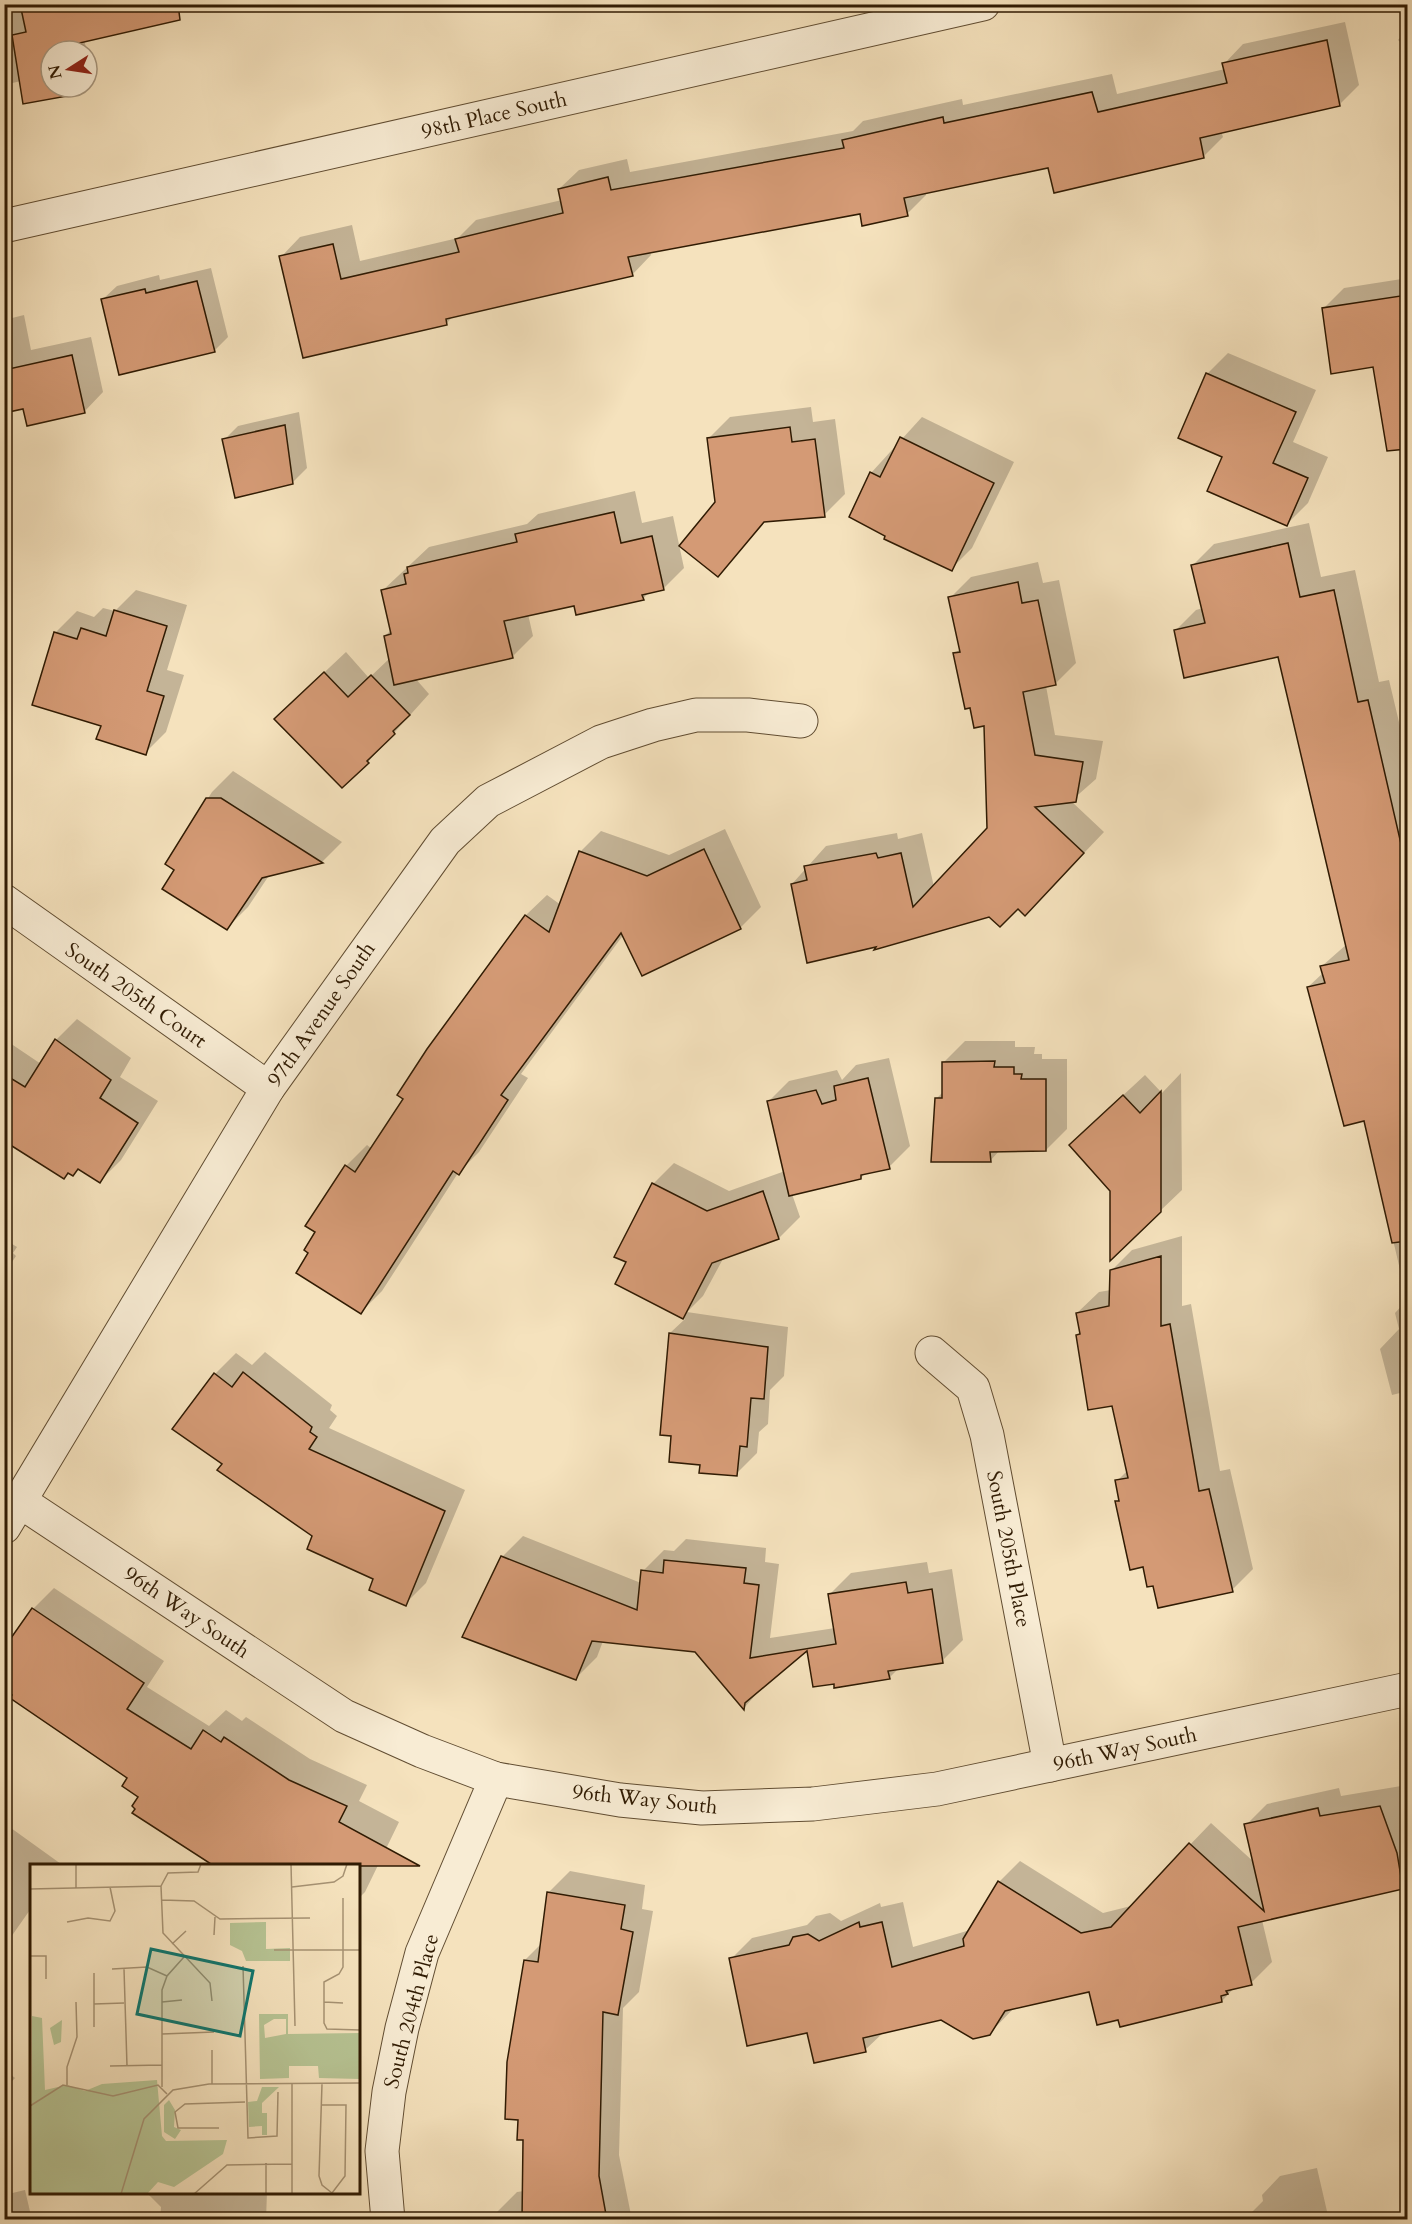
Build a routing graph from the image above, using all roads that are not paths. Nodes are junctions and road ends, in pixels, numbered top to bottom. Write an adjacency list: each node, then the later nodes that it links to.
1 (983, 4): 2 (street, 98th Place South)
2 (4, 226)
3 (801, 721): 5 (street, 97th Avenue South)
4 (4, 901): 5 (street, South 205th Court)
5 (268, 1088): 7 (street, 97th Avenue South)
6 (932, 1353): 9 (street, South 205th Place)
7 (13, 1514): 10 (street, 96th Way South)
8 (1407, 1689): 9 (street, 96th Way South)
9 (1050, 1765): 10 (street, 96th Way South)
10 (496, 1779): 11 (street, South 204th Place)
11 (388, 2220)

